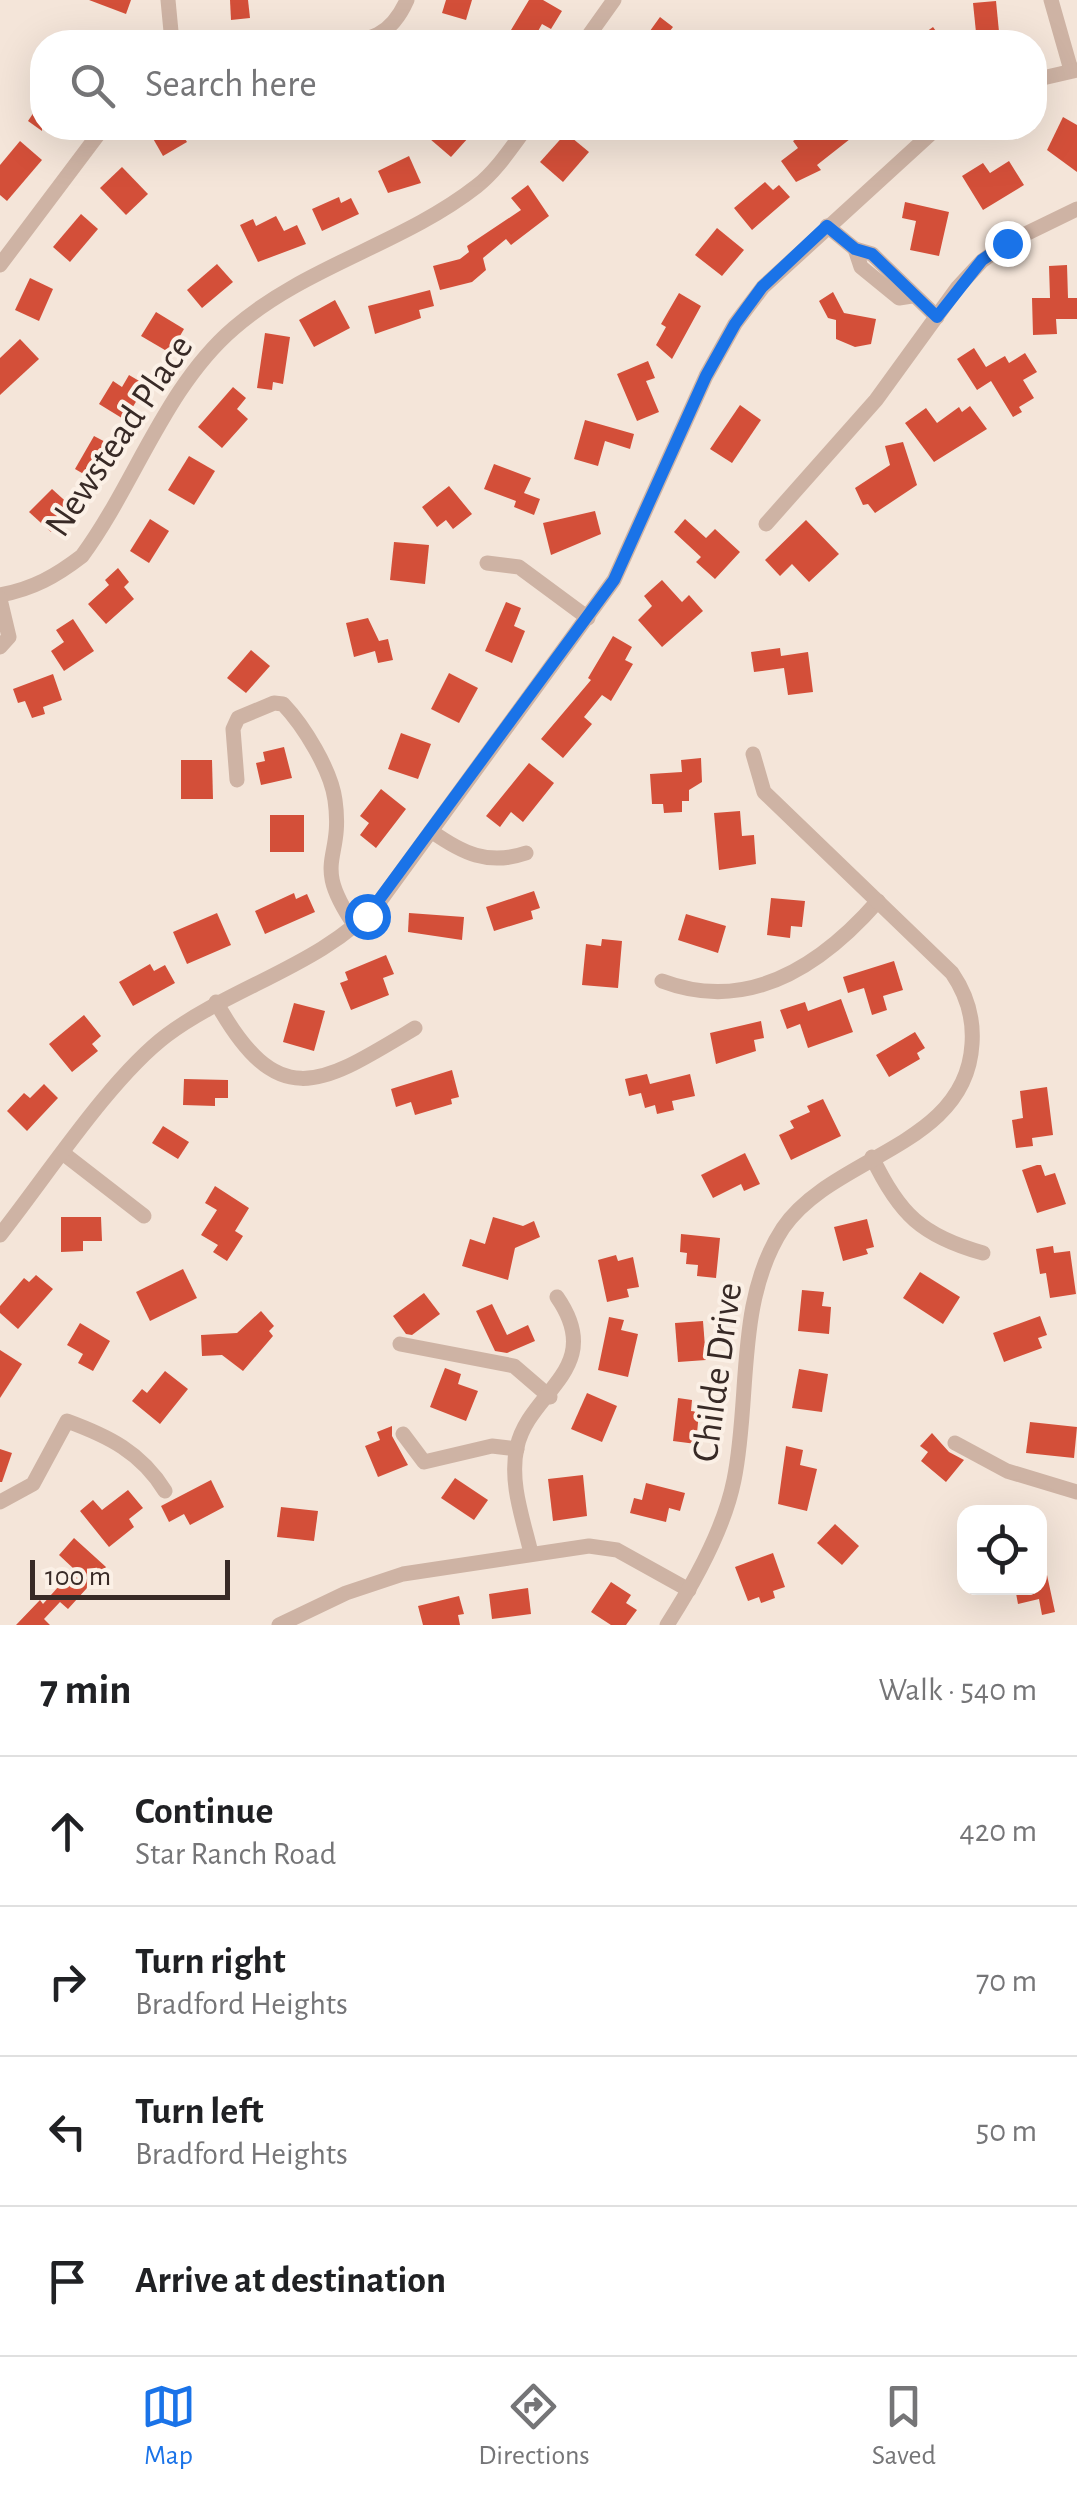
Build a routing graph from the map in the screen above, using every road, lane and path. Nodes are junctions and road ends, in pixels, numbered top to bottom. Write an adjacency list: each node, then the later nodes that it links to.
1 (168, 0): 5 (street)
2 (406, 0): 6 (street)
3 (614, 0): 7 (street)
4 (1051, 0): 8 (street)
5 (171, 30)
6 (388, 30)
7 (593, 30)
8 (1075, 68): 9 (street)
9 (1047, 76)
10 (94, 140): 15 (street)
11 (517, 140): 19 (street, Newstead Place)
12 (924, 140): 14 (street)
13 (1077, 209): 16 (street)
14 (827, 226): 16 (street); 20 (street)
15 (0, 265)
16 (937, 317): 17 (street)
17 (766, 524)
18 (488, 563): 20 (street)
19 (0, 597): 21 (street)
20 (588, 618): 24 (street)
21 (0, 647)
22 (753, 754): 26 (street, Childe Drive)
23 (237, 780): 27 (street)
24 (431, 832): 25 (street); 27 (street)
25 (526, 852)
26 (878, 901): 28 (street); 32 (street, Childe Drive)
27 (355, 926): 29 (street)
28 (662, 981)
29 (216, 1002): 30 (street); 31 (street)
30 (414, 1028)
31 (64, 1154): 33 (street); 34 (street)
32 (872, 1157): 35 (street); 46 (street, Childe Drive)
33 (144, 1216)
34 (0, 1235)
35 (982, 1253)
36 (557, 1298): 38 (street)
37 (400, 1344): 38 (street)
38 (550, 1397): 41 (street)
39 (403, 1434): 41 (street)
40 (954, 1444): 43 (street)
41 (517, 1449): 45 (street)
42 (165, 1491): 44 (street)
43 (1077, 1492)
44 (0, 1502)
45 (531, 1553): 46 (street); 47 (street)
46 (689, 1590): 48 (street, Childe Drive)
47 (279, 1625)
48 (668, 1625)

